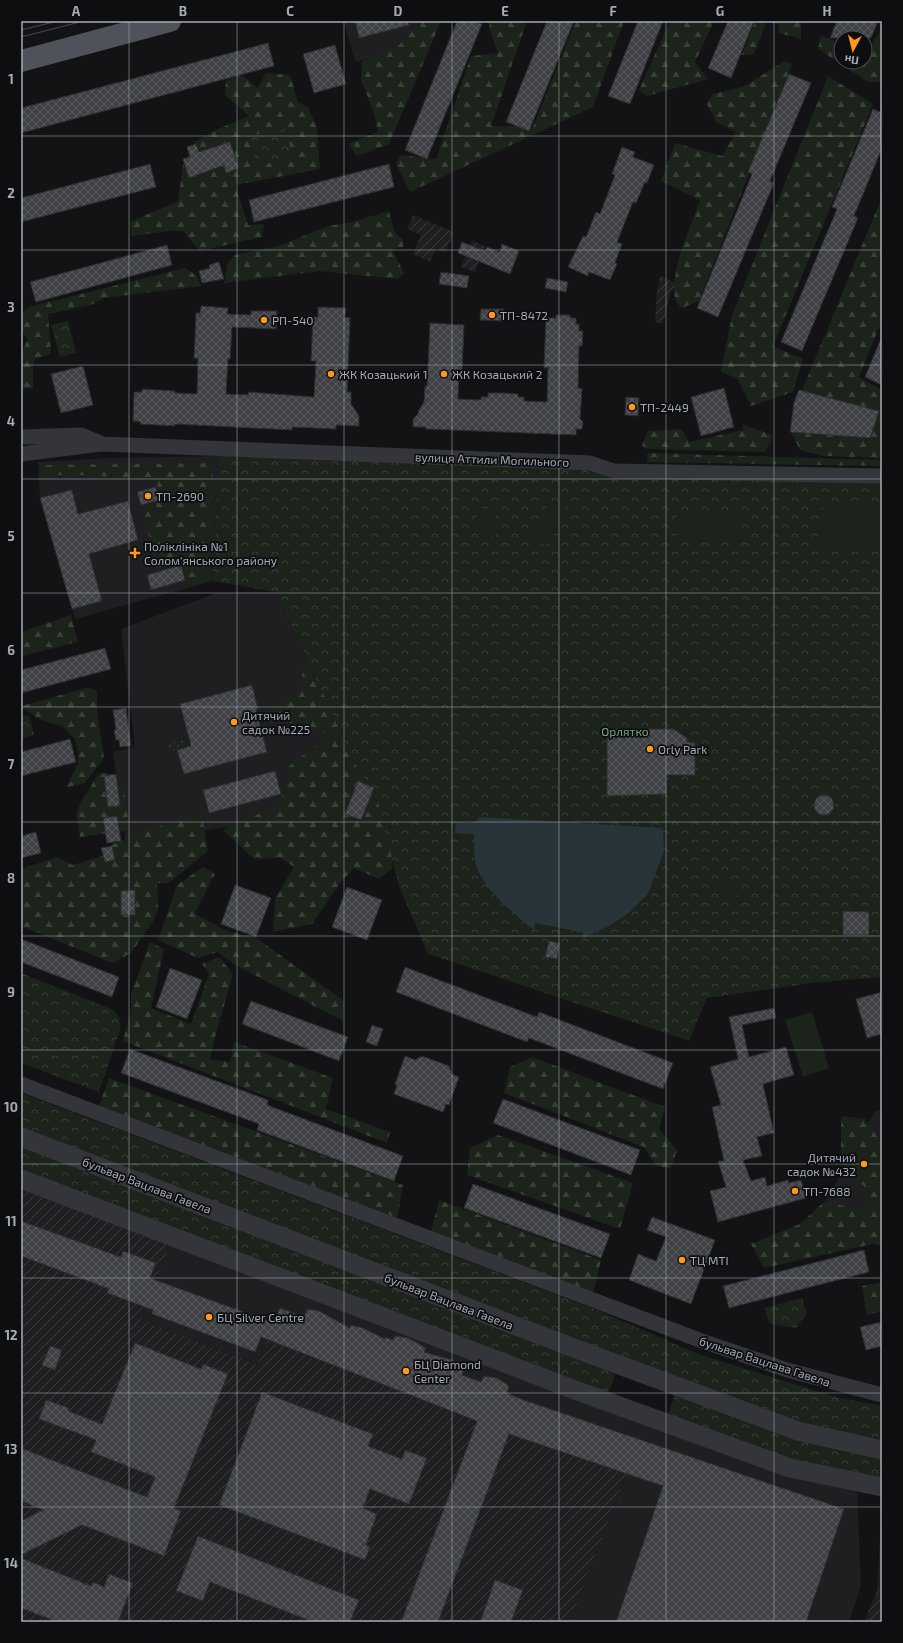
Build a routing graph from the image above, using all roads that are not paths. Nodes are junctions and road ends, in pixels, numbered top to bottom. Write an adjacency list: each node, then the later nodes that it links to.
1 (170, 21): 2 (main road)
2 (21, 61)
3 (21, 437): 4 (street, вулиця Аттили Могильного)
4 (101, 444): 5 (street, вулиця Аттили Могильного); 6 (street, вулиця Аттили Могильного)
5 (21, 454)
6 (882, 476)
7 (21, 1084): 10 (street, бульвар Вацлава Гавела)
8 (21, 1137): 11 (street, бульвар Вацлава Гавела)
9 (21, 1179): 12 (street)
10 (882, 1395)
11 (882, 1450)
12 (882, 1487)

